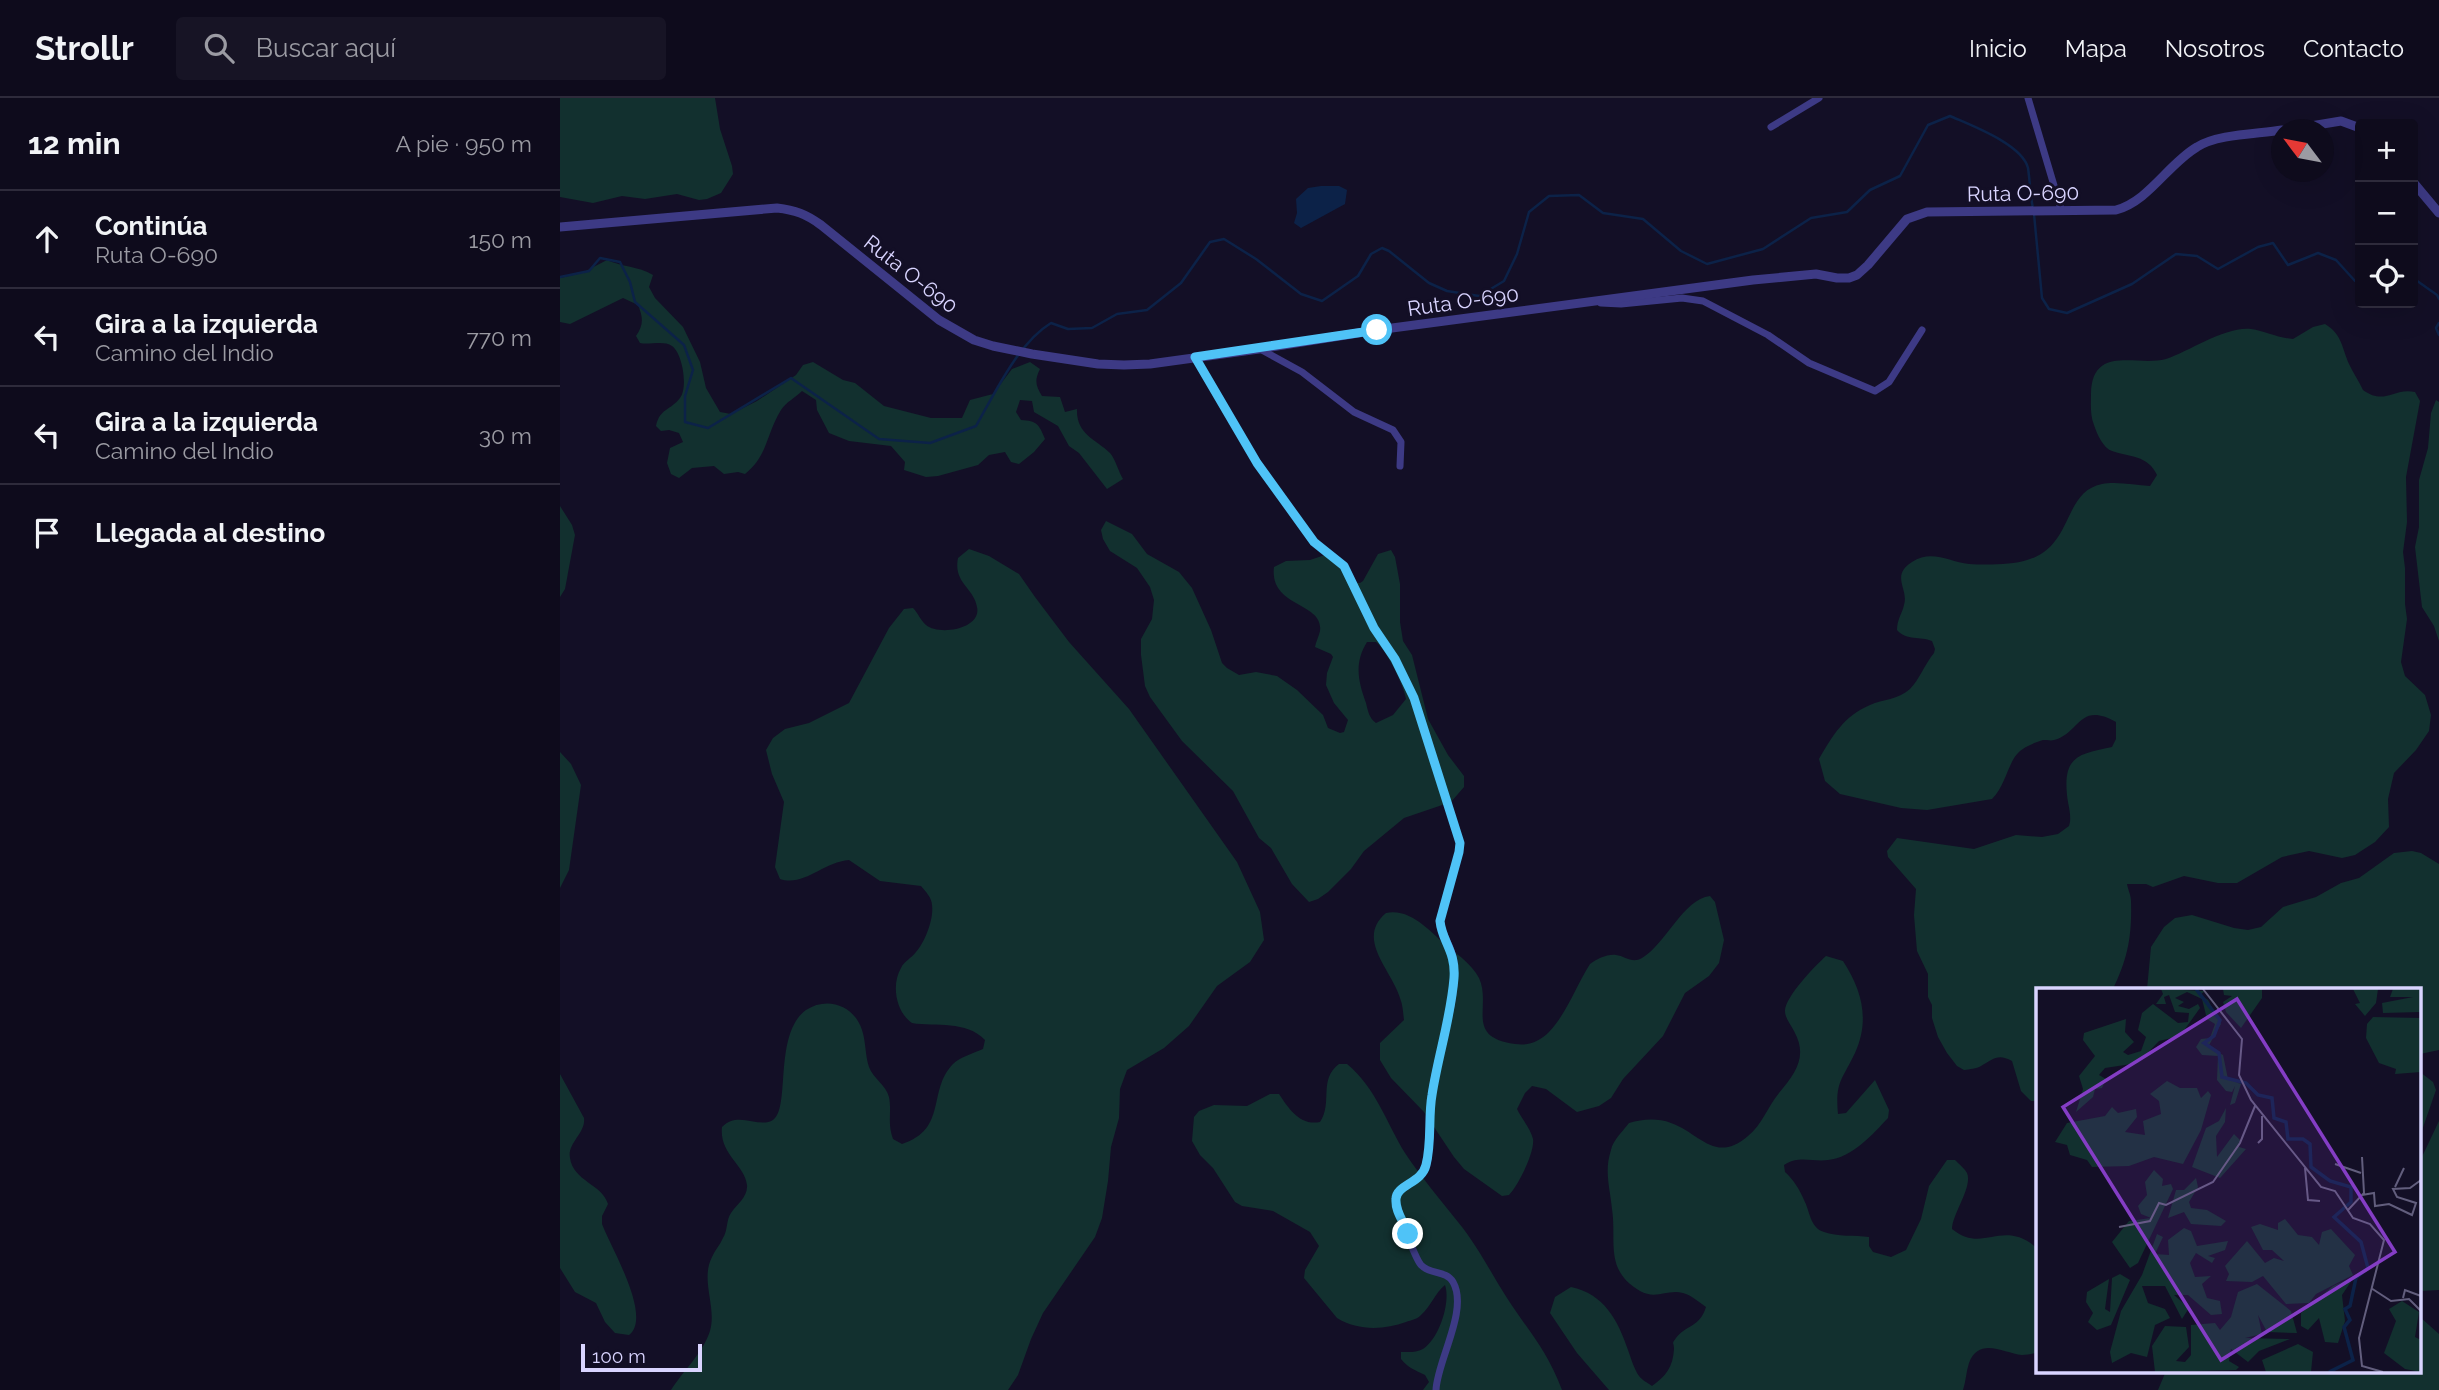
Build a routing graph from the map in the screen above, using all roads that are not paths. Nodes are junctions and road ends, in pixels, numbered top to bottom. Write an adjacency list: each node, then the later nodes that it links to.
1 (1819, 98): 5 (street)
2 (2028, 98): 8 (street)
3 (2334, 122): 4 (street, Ruta O-690)
4 (2355, 126)
5 (1771, 127)
6 (2271, 132): 8 (street, Ruta O-690)
7 (2418, 188): 9 (street)
8 (2060, 209): 11 (street, Ruta O-690)
9 (2439, 213)
10 (560, 227): 14 (street, Ruta O-690)
11 (1593, 301): 12 (street); 13 (street, Ruta O-690)
12 (1922, 330)
13 (1259, 349): 14 (street, Ruta O-690); 15 (street)
14 (1195, 357): 16 (street)
15 (1400, 466)
16 (1436, 1390)

